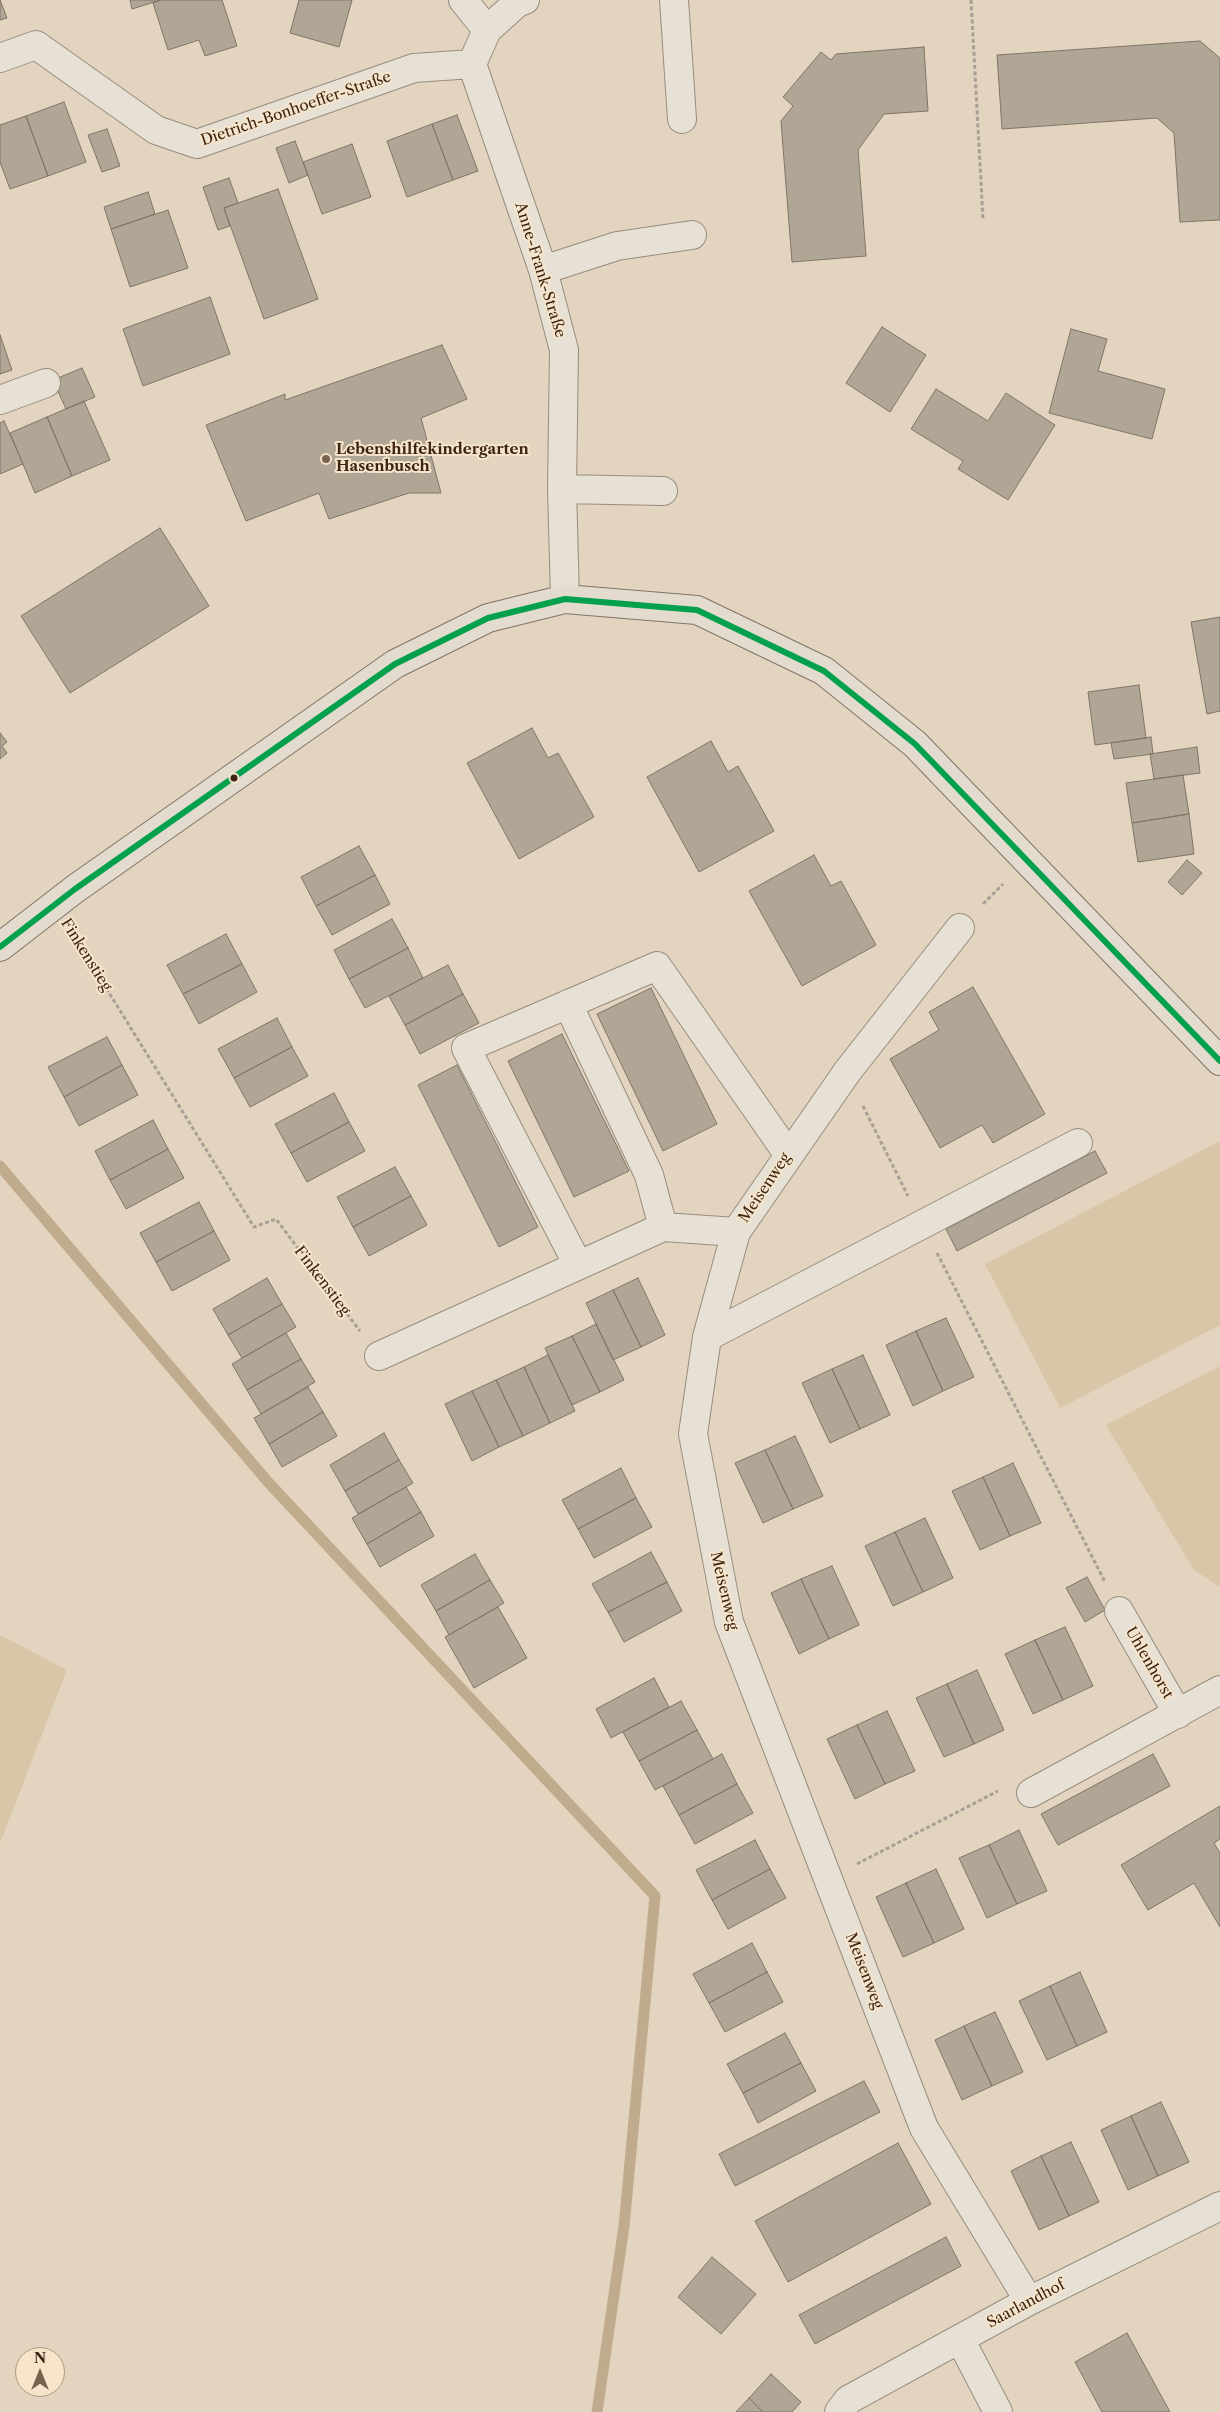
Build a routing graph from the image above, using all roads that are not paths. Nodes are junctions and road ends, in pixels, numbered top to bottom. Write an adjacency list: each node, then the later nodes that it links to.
1 (463, 0): 4 (street)
2 (525, 0): 4 (street)
3 (674, 0): 7 (street)
4 (487, 30): 6 (street)
5 (0, 58): 6 (street, Dietrich-Bonhoeffer-Straße)
6 (472, 64): 9 (street, Anne-Frank-Straße)
7 (682, 119)
8 (692, 235): 9 (street)
9 (543, 270): 12 (street, Anne-Frank-Straße)
10 (46, 383): 11 (street)
11 (0, 400)
12 (562, 489): 13 (street); 14 (street, Anne-Frank-Straße)
13 (662, 491)
14 (565, 599): 16 (main road); 18 (main road)
15 (960, 928): 20 (street, Meisenweg)
16 (0, 947)
17 (568, 1004): 20 (street); 21 (street); 23 (street)
18 (1220, 1061)
19 (1078, 1143): 24 (street)
20 (788, 1154): 22 (street, Meisenweg)
21 (662, 1227): 22 (street); 23 (street)
22 (736, 1232): 24 (street, Meisenweg)
23 (578, 1265): 25 (street)
24 (707, 1337): 31 (street, Meisenweg)
25 (380, 1356)
26 (1120, 1611): 28 (street, Uhlenhorst)
27 (1220, 1690): 28 (street, Uhlenhorst)
28 (1178, 1714): 29 (street, Uhlenhorst)
29 (1031, 1793)
30 (1220, 2206): 31 (street, Saarlandhof)
31 (1029, 2301): 32 (street, Saarlandhof)
32 (960, 2339): 33 (street, Saarlandhof); 34 (street)
33 (839, 2412)
34 (998, 2412)

